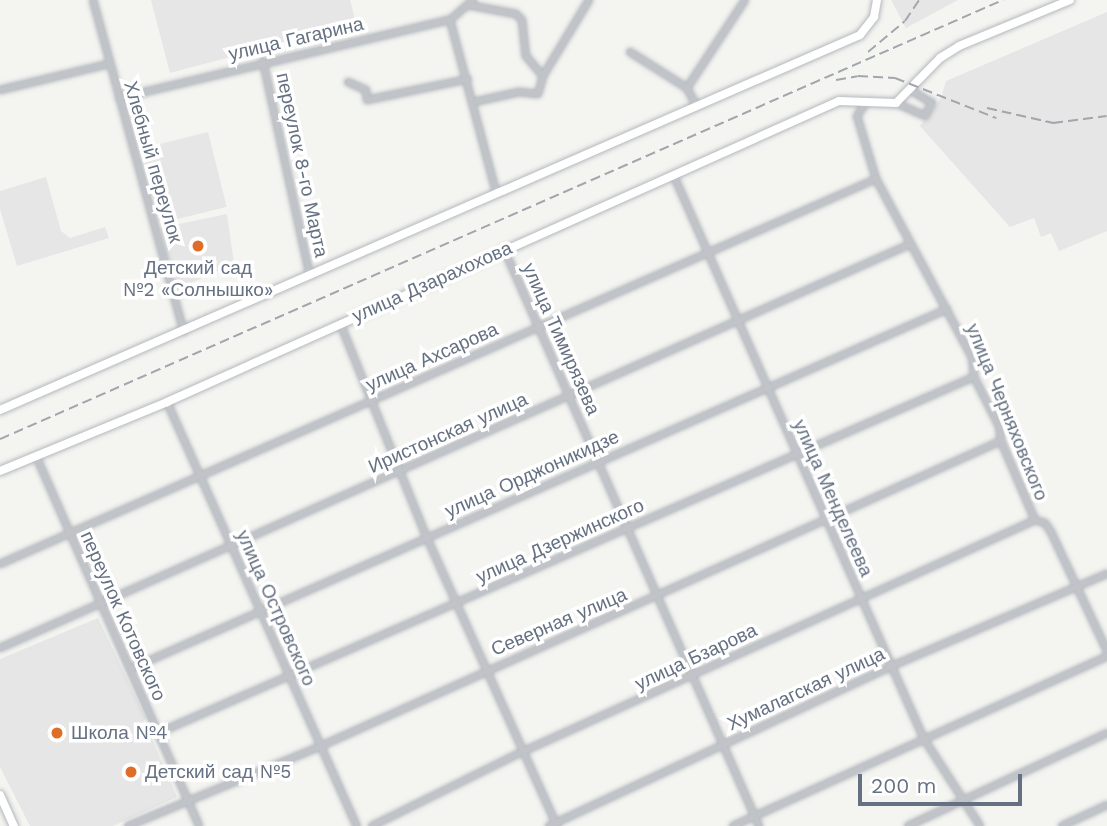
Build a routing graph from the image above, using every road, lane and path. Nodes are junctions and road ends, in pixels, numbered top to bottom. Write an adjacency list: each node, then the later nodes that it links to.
1 (93, 0): 10 (street, Хлебный переулок)
2 (589, 0): 11 (street)
3 (745, 0): 14 (street)
4 (877, 0): 21 (street)
5 (1070, 0): 16 (street)
6 (470, 2): 7 (street, улица Гагарина); 11 (street)
7 (450, 20): 9 (street, улица Гагарина); 12 (street)
8 (630, 52): 14 (street)
9 (263, 61): 17 (street, улица Гагарина); 28 (street, переулок 8-го Марта)
10 (108, 64): 15 (street); 17 (street, Хлебный переулок)
11 (543, 76): 18 (street)
12 (468, 79): 13 (street); 18 (street)
13 (348, 82)
14 (687, 88): 21 (street)
15 (0, 90)
16 (910, 90): 20 (street); 20 (street)
17 (119, 98): 33 (street, Хлебный переулок)
18 (474, 102): 24 (street)
19 (866, 103): 20 (street, улица Дзарахохова); 22 (street, улица Дзарахохова); 23 (street, улица Черняховского)
20 (896, 103)
21 (696, 105): 24 (street)
22 (673, 174): 26 (street, улица Дзарахохова); 27 (street, улица Менделеева)
23 (876, 179): 25 (street, улица Черняховского); 27 (street, улица Ахсарова)
24 (496, 192): 28 (street)
25 (908, 245): 29 (street, улица Черняховского); 30 (street, Иристонская улица)
26 (504, 249): 31 (street, улица Дзарахохова); 32 (street, улица Тимирязева)
27 (707, 254): 30 (street, улица Менделеева); 32 (street, улица Ахсарова)
28 (310, 276): 33 (street)
29 (947, 309): 34 (street, улица Черняховского); 35 (street, улица Орджоникидзе)
30 (738, 322): 35 (street, улица Менделеева); 36 (street, Иристонская улица)
31 (340, 323): 37 (street, улица Дзарахохова); 38 (street)
32 (538, 327): 36 (street, улица Тимирязева); 38 (street, улица Ахсарова)
33 (184, 333): 39 (street)
34 (974, 377): 40 (street, улица Черняховского); 41 (street, улица Дзержинского)
35 (767, 388): 41 (street, улица Менделеева); 43 (street, улица Орджоникидзе)
36 (569, 396): 43 (street, улица Тимирязева); 45 (street, Иристонская улица)
37 (167, 402): 42 (street, улица Дзарахохова); 46 (street, улица Островского)
38 (371, 402): 45 (street); 46 (street, улица Ахсарова)
39 (0, 410)
40 (1001, 441): 47 (street, Северная улица); 48 (street, улица Черняховского)
41 (797, 454): 47 (street, улица Менделеева); 49 (street, улица Дзержинского)
42 (36, 456): 44 (street, улица Дзарахохова); 50 (street, переулок Котовского)
43 (598, 462): 49 (street, улица Тимирязева); 51 (street, улица Орджоникидзе)
44 (0, 471)
45 (399, 472): 51 (street); 52 (street, Иристонская улица)
46 (201, 478): 50 (street, улица Ахсарова); 52 (street, улица Островского)
47 (826, 520): 56 (street, Северная улица); 57 (street, улица Менделеева)
48 (1035, 520): 55 (street, улица Черняховского); 57 (street, улица Бзарова)
49 (627, 528): 56 (street, улица Тимирязева); 59 (street, улица Дзержинского)
50 (70, 533): 53 (street, улица Ахсарова); 58 (street, переулок Котовского)
51 (428, 538): 59 (street); 60 (street, улица Орджоникидзе)
52 (231, 546): 58 (street, Иристонская улица); 60 (street, улица Островского)
53 (0, 564)
54 (1107, 574): 55 (street, Хумалагская улица)
55 (1078, 586): 62 (street, улица Черняховского); 64 (street, Хумалагская улица)
56 (658, 597): 66 (street, Северная улица); 68 (street, улица Тимирязева)
57 (860, 598): 64 (street, улица Менделеева); 68 (street, улица Бзарова)
58 (100, 602): 61 (street, Иристонская улица); 65 (street, переулок Котовского)
59 (457, 603): 66 (street); 67 (street, улица Дзержинского)
60 (260, 611): 65 (street, улица Орджоникидзе); 67 (street, улица Островского)
61 (0, 648)
62 (1107, 651)
63 (1107, 656): 71 (street)
64 (892, 666): 71 (street, улица Менделеева); 72 (street, Хумалагская улица)
65 (130, 669): 69 (street, переулок Котовского)
66 (487, 670): 73 (street, Северная улица); 74 (street)
67 (290, 676): 69 (street, улица Дзержинского); 73 (street, улица Островского)
68 (693, 676): 72 (street, улица Тимирязева); 74 (street, улица Бзарова)
69 (158, 733): 76 (street, переулок Котовского)
70 (1107, 733): 77 (street)
71 (924, 739): 77 (street, улица Менделеева); 79 (street)
72 (724, 745): 79 (street, улица Тимирязева); 80 (street, Хумалагская улица)
73 (321, 746): 76 (street, Северная улица); 84 (street, улица Островского)
74 (522, 752): 80 (street); 85 (street, улица Бзарова)
75 (0, 795): 81 (street)
76 (187, 800): 82 (street, Северная улица); 83 (street, переулок Котовского)
77 (963, 801): 88 (street); 89 (street, улица Менделеева)
78 (1107, 806): 90 (street)
79 (755, 816): 86 (street); 87 (street, улица Тимирязева)
80 (554, 825)
81 (14, 826)
82 (128, 826)
83 (199, 826)
84 (357, 826)
85 (372, 826)
86 (733, 826)
87 (760, 826)
88 (908, 826)
89 (980, 826)
90 (1062, 826)

